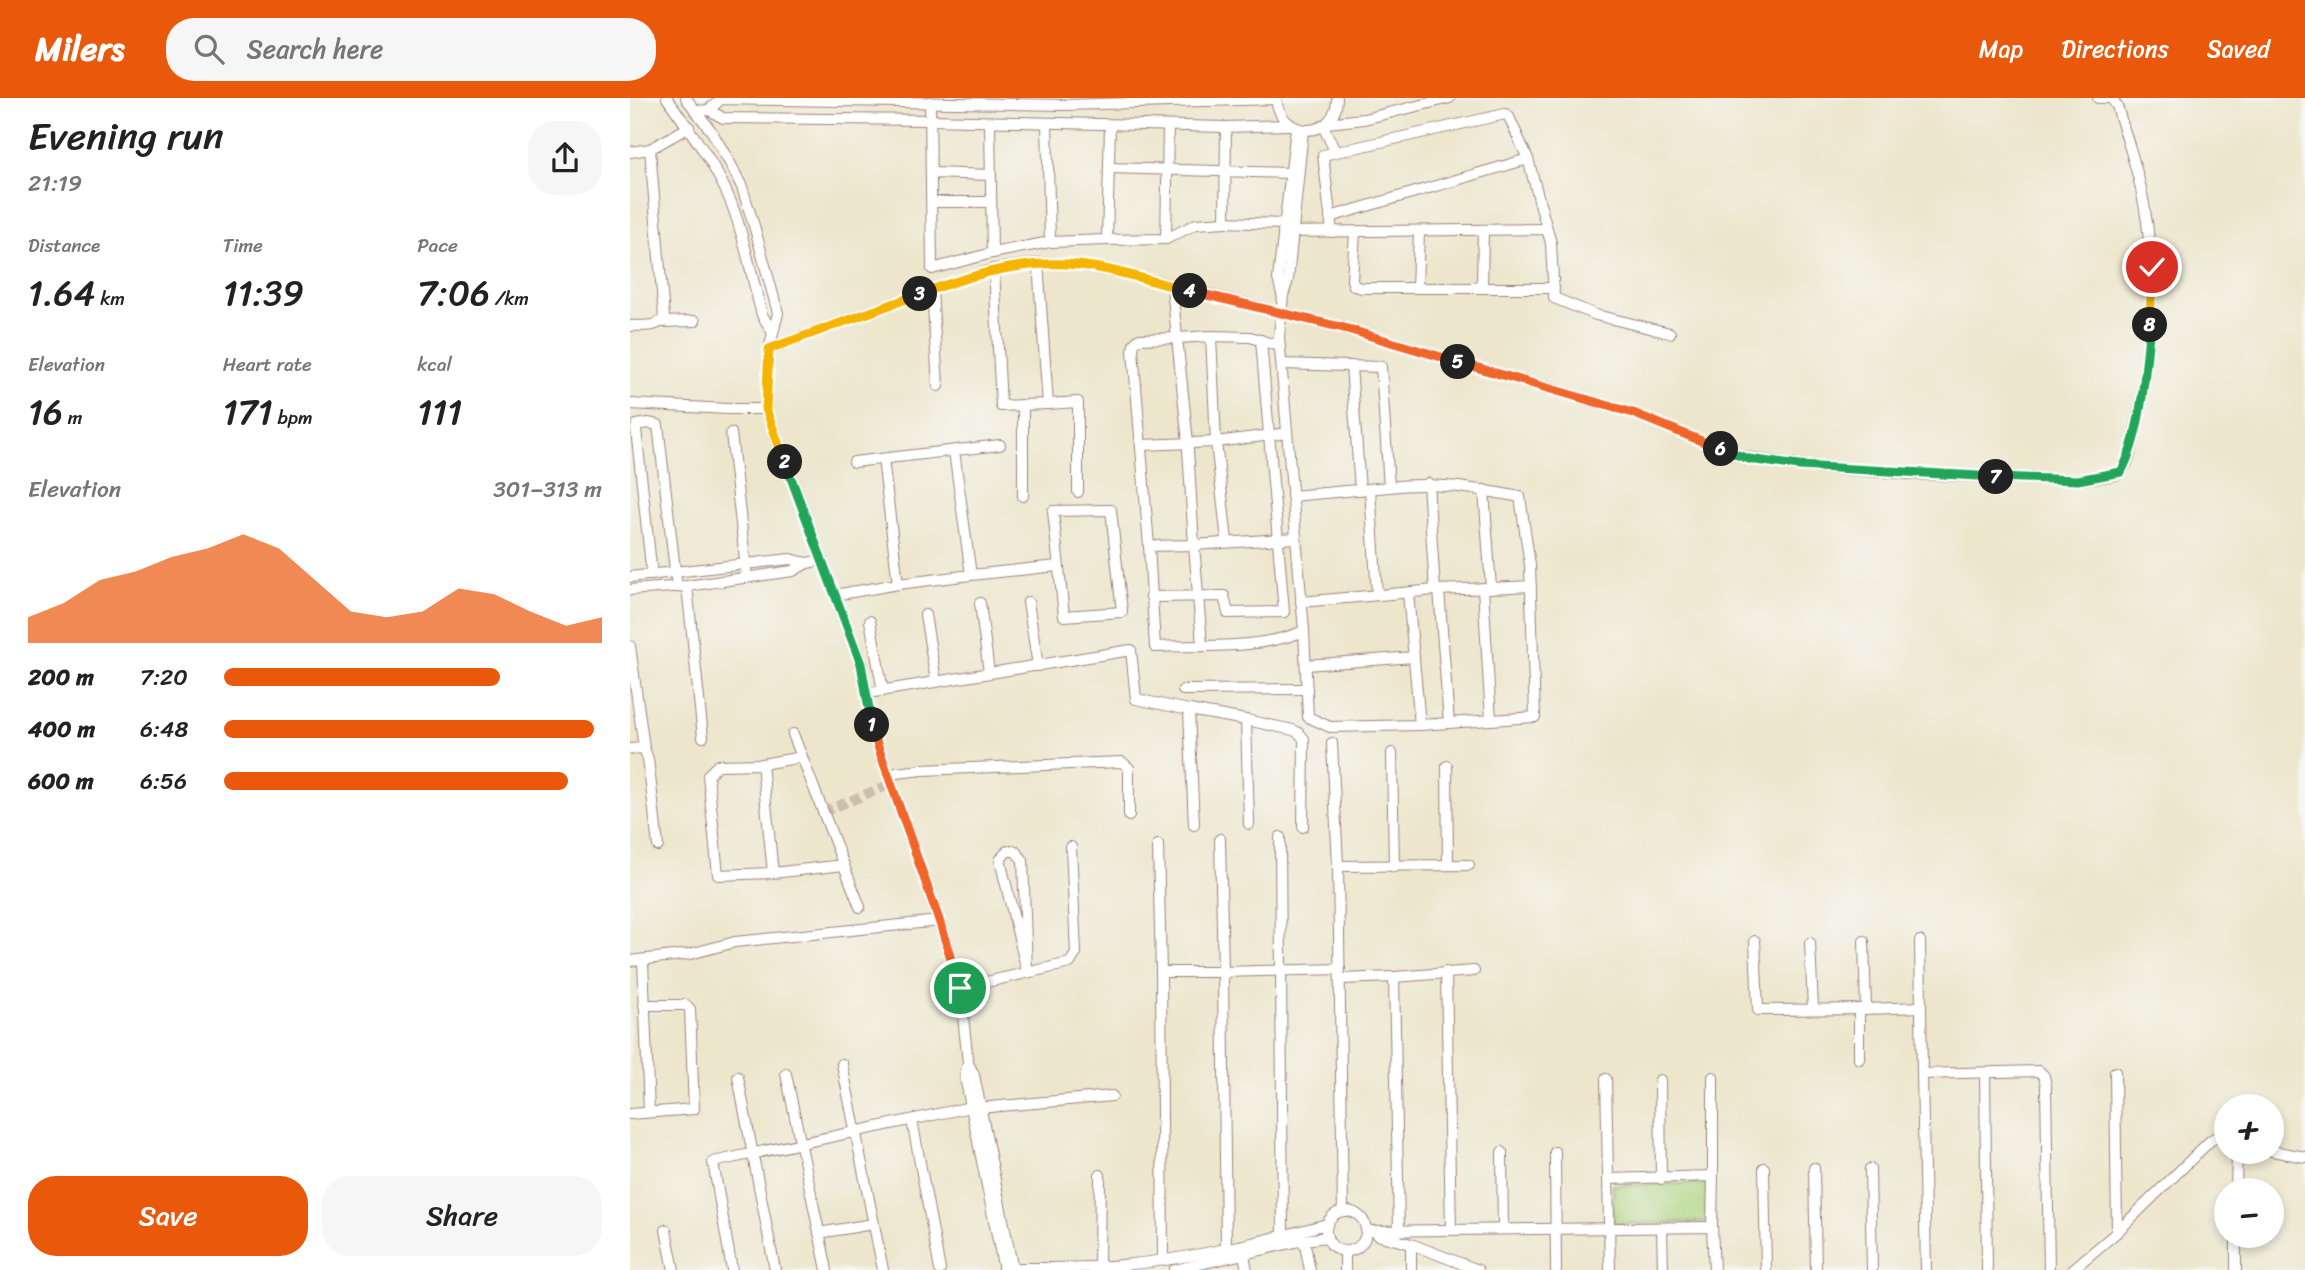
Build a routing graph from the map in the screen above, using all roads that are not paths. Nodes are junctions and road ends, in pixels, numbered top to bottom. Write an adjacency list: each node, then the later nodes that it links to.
1 (667, 98): 23 (street)
2 (686, 98): 15 (street)
3 (1052, 98): 12 (street)
4 (1337, 98): 20 (street)
5 (1450, 98): 20 (street)
6 (2098, 98): 8 (street)
7 (1276, 99): 13 (street); 25 (street)
8 (2113, 99): 57 (street)
9 (944, 100): 10 (street); 11 (street)
10 (1020, 101): 12 (street)
11 (930, 102): 14 (street); 16 (street)
12 (1042, 104): 13 (street)
13 (1065, 105): 19 (street)
14 (709, 110): 15 (street); 16 (street)
15 (696, 111): 61 (street)
16 (931, 120): 17 (street); 33 (street)
17 (990, 123): 18 (street); 35 (street)
18 (1047, 123): 19 (street); 48 (street)
19 (1064, 124): 21 (street)
20 (1325, 124): 25 (street); 27 (street)
21 (1110, 125): 22 (street); 30 (street)
22 (1168, 126): 24 (street); 31 (street)
23 (688, 127): 26 (street); 61 (street)
24 (1226, 127): 25 (street); 32 (street)
25 (1296, 128): 34 (street); 41 (street)
26 (650, 149): 28 (street); 59 (street)
27 (1335, 151): 29 (street); 38 (street)
28 (630, 152)
29 (1528, 159): 38 (street); 40 (street)
30 (1109, 168): 31 (street); 47 (street)
31 (1168, 169): 32 (street); 46 (street)
32 (1226, 171): 34 (street); 39 (street)
33 (931, 173): 35 (street); 36 (street)
34 (1290, 173): 41 (street)
35 (991, 175): 37 (street)
36 (932, 202): 37 (street); 49 (street)
37 (991, 202): 49 (street)
38 (1330, 217): 43 (street)
39 (1225, 222): 41 (street); 46 (street)
40 (1547, 229): 42 (street); 55 (street)
41 (1286, 230): 43 (street); 57 (street)
42 (1483, 230): 44 (street); 54 (street)
43 (1332, 232): 45 (street)
44 (1419, 232): 45 (street); 53 (street)
45 (1355, 233): 53 (street)
46 (1166, 239): 47 (street)
47 (1107, 240): 48 (street)
48 (1050, 242): 49 (street)
49 (992, 253)
50 (1038, 263): 51 (street); 52 (street); 72 (street)
51 (994, 269): 56 (street); 73 (street)
52 (1172, 287): 57 (street); 64 (street)
53 (1417, 288): 54 (street)
54 (1482, 288): 55 (street)
55 (1554, 288): 62 (street)
56 (932, 289): 67 (street); 70 (street)
57 (1281, 312): 66 (street)
58 (695, 321): 59 (street)
59 (662, 322): 60 (street)
60 (630, 326)
61 (772, 331): 67 (street)
62 (1670, 333)
63 (1211, 336): 64 (street); 65 (street); 78 (street)
64 (1177, 338): 79 (street); 81 (street)
65 (1261, 340): 66 (street); 77 (street)
66 (1279, 346): 68 (street)
67 (769, 349): 74 (street)
68 (1282, 364): 69 (street); 76 (street)
69 (1351, 366): 86 (street); 87 (street)
70 (938, 386)
71 (630, 404): 74 (street)
72 (1048, 404): 73 (street); 89 (street)
73 (1023, 405): 90 (street)
74 (766, 409): 97 (street)
75 (731, 433): 99 (street)
76 (1287, 433): 77 (street); 91 (street)
77 (1270, 434): 78 (street); 92 (street)
78 (1216, 442): 79 (street); 94 (street)
79 (1188, 443): 81 (street); 95 (street)
80 (1000, 445): 82 (street)
81 (1142, 445): 96 (street)
82 (954, 451): 83 (street); 103 (street)
83 (883, 459): 84 (street); 106 (street)
84 (854, 462)
85 (1428, 483): 86 (street); 88 (street); 111 (street)
86 (1389, 487): 87 (street)
87 (1365, 490): 91 (street); 114 (street)
88 (1484, 490): 108 (street); 109 (street)
89 (1078, 492)
90 (1023, 496)
91 (1292, 496): 93 (street)
92 (1277, 538): 93 (street); 94 (street); 120 (street)
93 (1295, 538): 119 (street)
94 (1227, 541): 95 (street)
95 (1194, 545): 96 (street); 116 (street)
96 (1149, 546): 115 (street)
97 (822, 560): 98 (street); 113 (street)
98 (807, 563): 99 (street); 105 (street)
99 (746, 564): 101 (street); 105 (street)
100 (1057, 566): 100 (street); 103 (street)
101 (675, 573): 102 (street); 102 (street); 107 (street)
102 (652, 575): 104 (street)
103 (971, 575): 106 (street)
104 (630, 577)
105 (747, 578): 107 (street)
106 (898, 584): 113 (street)
107 (682, 586): 110 (street); 141 (street)
108 (1531, 586): 109 (street); 137 (street)
109 (1487, 588): 111 (street); 137 (street)
110 (630, 590)
111 (1437, 590): 112 (street); 138 (street)
112 (1408, 593): 114 (street); 126 (street)
113 (835, 595): 134 (street)
114 (1377, 595): 119 (street)
115 (1151, 597): 116 (street); 125 (street)
116 (1197, 598): 120 (street); 125 (street)
117 (1028, 602): 127 (street)
118 (980, 603): 129 (street)
119 (1301, 604): 120 (street); 123 (street)
120 (1284, 612)
121 (925, 615): 130 (street)
122 (870, 621): 133 (street)
123 (1304, 631): 125 (street); 128 (street)
124 (630, 646): 143 (street)
125 (1202, 646)
126 (1414, 657): 128 (street); 139 (street)
127 (1038, 666): 129 (street); 135 (street)
128 (1306, 666): 131 (street)
129 (989, 673): 130 (street)
130 (936, 681): 133 (street)
131 (1307, 689): 132 (street); 139 (street)
132 (1183, 690)
133 (883, 691): 134 (street)
134 (868, 693): 149 (street)
135 (1189, 710): 136 (street); 152 (street)
136 (1246, 720): 151 (street); 153 (street)
137 (1491, 720): 138 (street)
138 (1449, 723): 139 (street)
139 (1420, 725)
140 (793, 734): 146 (street)
141 (703, 737)
142 (1332, 743): 162 (street)
143 (644, 748): 144 (street); 157 (street)
144 (630, 749)
145 (1392, 753): 163 (street)
146 (802, 757): 147 (street); 159 (street)
147 (762, 764): 164 (street); 164 (street)
148 (1447, 766): 160 (street)
149 (888, 774): 150 (street); 166 (street)
150 (1129, 816)
151 (1249, 824)
152 (1194, 825)
153 (1303, 827)
154 (1280, 837): 174 (street)
155 (1220, 839): 177 (street)
156 (1158, 845): 176 (street)
157 (658, 846)
158 (1071, 847): 173 (street)
159 (844, 865): 164 (street); 165 (street)
160 (1448, 865): 161 (street); 163 (street)
161 (1469, 865)
162 (1338, 866): 163 (street); 179 (street)
163 (1394, 867)
164 (773, 873)
165 (860, 907)
166 (939, 920): 171 (street); 181 (street)
167 (1755, 940): 184 (street)
168 (1864, 940): 185 (street)
169 (1920, 941): 183 (street)
170 (1810, 943): 184 (street)
171 (643, 960): 172 (street); 182 (street)
172 (630, 961)
173 (1027, 971): 173 (street); 181 (street)
174 (1282, 971): 177 (street); 179 (street); 230 (street)
175 (1474, 971): 178 (street)
176 (1161, 972): 177 (street); 238 (street)
177 (1223, 972): 235 (street)
178 (1446, 972): 180 (street); 225 (street)
179 (1340, 974): 180 (street); 216 (street)
180 (1394, 977): 227 (street)
181 (960, 988): 197 (street)
182 (644, 1005): 198 (street); 198 (street)
183 (1921, 1007): 185 (street); 191 (street)
184 (1813, 1009): 185 (street)
185 (1863, 1009): 186 (street)
186 (1859, 1059)
187 (842, 1064): 201 (street)
188 (2115, 1072): 228 (street)
189 (1985, 1073): 191 (street); 262 (street); 263 (street)
190 (786, 1074): 203 (street)
191 (1922, 1074): 261 (street)
192 (738, 1077): 207 (street)
193 (1713, 1077): 213 (street)
194 (1606, 1079): 215 (street)
195 (1660, 1080): 214 (street)
196 (1112, 1096): 197 (street)
197 (975, 1107): 200 (street); 241 (street)
198 (649, 1112): 199 (street)
199 (630, 1114)
200 (912, 1120): 201 (street); 249 (street)
201 (856, 1131): 203 (street); 217 (street)
202 (2214, 1138): 228 (street)
203 (801, 1143): 207 (street); 229 (street)
204 (1502, 1152): 222 (street)
205 (1555, 1152): 223 (street)
206 (2284, 1153): 208 (street)
207 (753, 1154): 245 (street); 246 (street)
208 (2305, 1157)
209 (1764, 1168): 258 (street)
210 (1814, 1168): 259 (street)
211 (1870, 1168): 260 (street)
212 (1100, 1175): 239 (street)
213 (1713, 1176): 214 (street); 220 (street)
214 (1661, 1179): 215 (street)
215 (1608, 1180): 221 (street)
216 (1343, 1211): 218 (street); 226 (street)
217 (873, 1224): 229 (street); 248 (street)
218 (1327, 1224): 230 (street); 231 (street)
219 (1662, 1227): 220 (street); 221 (street); 256 (street)
220 (1712, 1227): 257 (street)
221 (1609, 1228): 223 (street); 255 (street)
222 (1503, 1229): 223 (street); 225 (street)
223 (1556, 1229): 254 (street)
224 (666, 1230): 244 (street)
225 (1451, 1230): 227 (street)
226 (1367, 1231): 227 (street); 233 (street); 236 (street)
227 (1399, 1231)
228 (2117, 1232): 264 (street)
229 (819, 1233): 247 (street)
230 (1283, 1236): 235 (street)
231 (1326, 1237): 232 (street); 236 (street)
232 (1304, 1240): 237 (street); 251 (street)
233 (1411, 1244): 243 (street); 253 (street)
234 (2236, 1248): 265 (street)
235 (1226, 1250): 238 (street)
236 (1345, 1253): 252 (street)
237 (1244, 1255): 242 (street); 250 (street)
238 (1163, 1260): 240 (street)
239 (1099, 1266): 240 (street); 241 (street)
240 (1120, 1268)
241 (1008, 1269)
242 (1179, 1269)
243 (1474, 1269)
244 (674, 1270)
245 (732, 1270)
246 (775, 1270)
247 (827, 1270)
248 (883, 1270)
249 (940, 1270)
250 (1247, 1270)
251 (1310, 1270)
252 (1345, 1270)
253 (1411, 1270)
254 (1556, 1270)
255 (1610, 1270)
256 (1663, 1270)
257 (1714, 1270)
258 (1766, 1270)
259 (1816, 1270)
260 (1872, 1270)
261 (1926, 1270)
262 (1987, 1270)
263 (2049, 1270)
264 (2071, 1270)
265 (2236, 1270)

